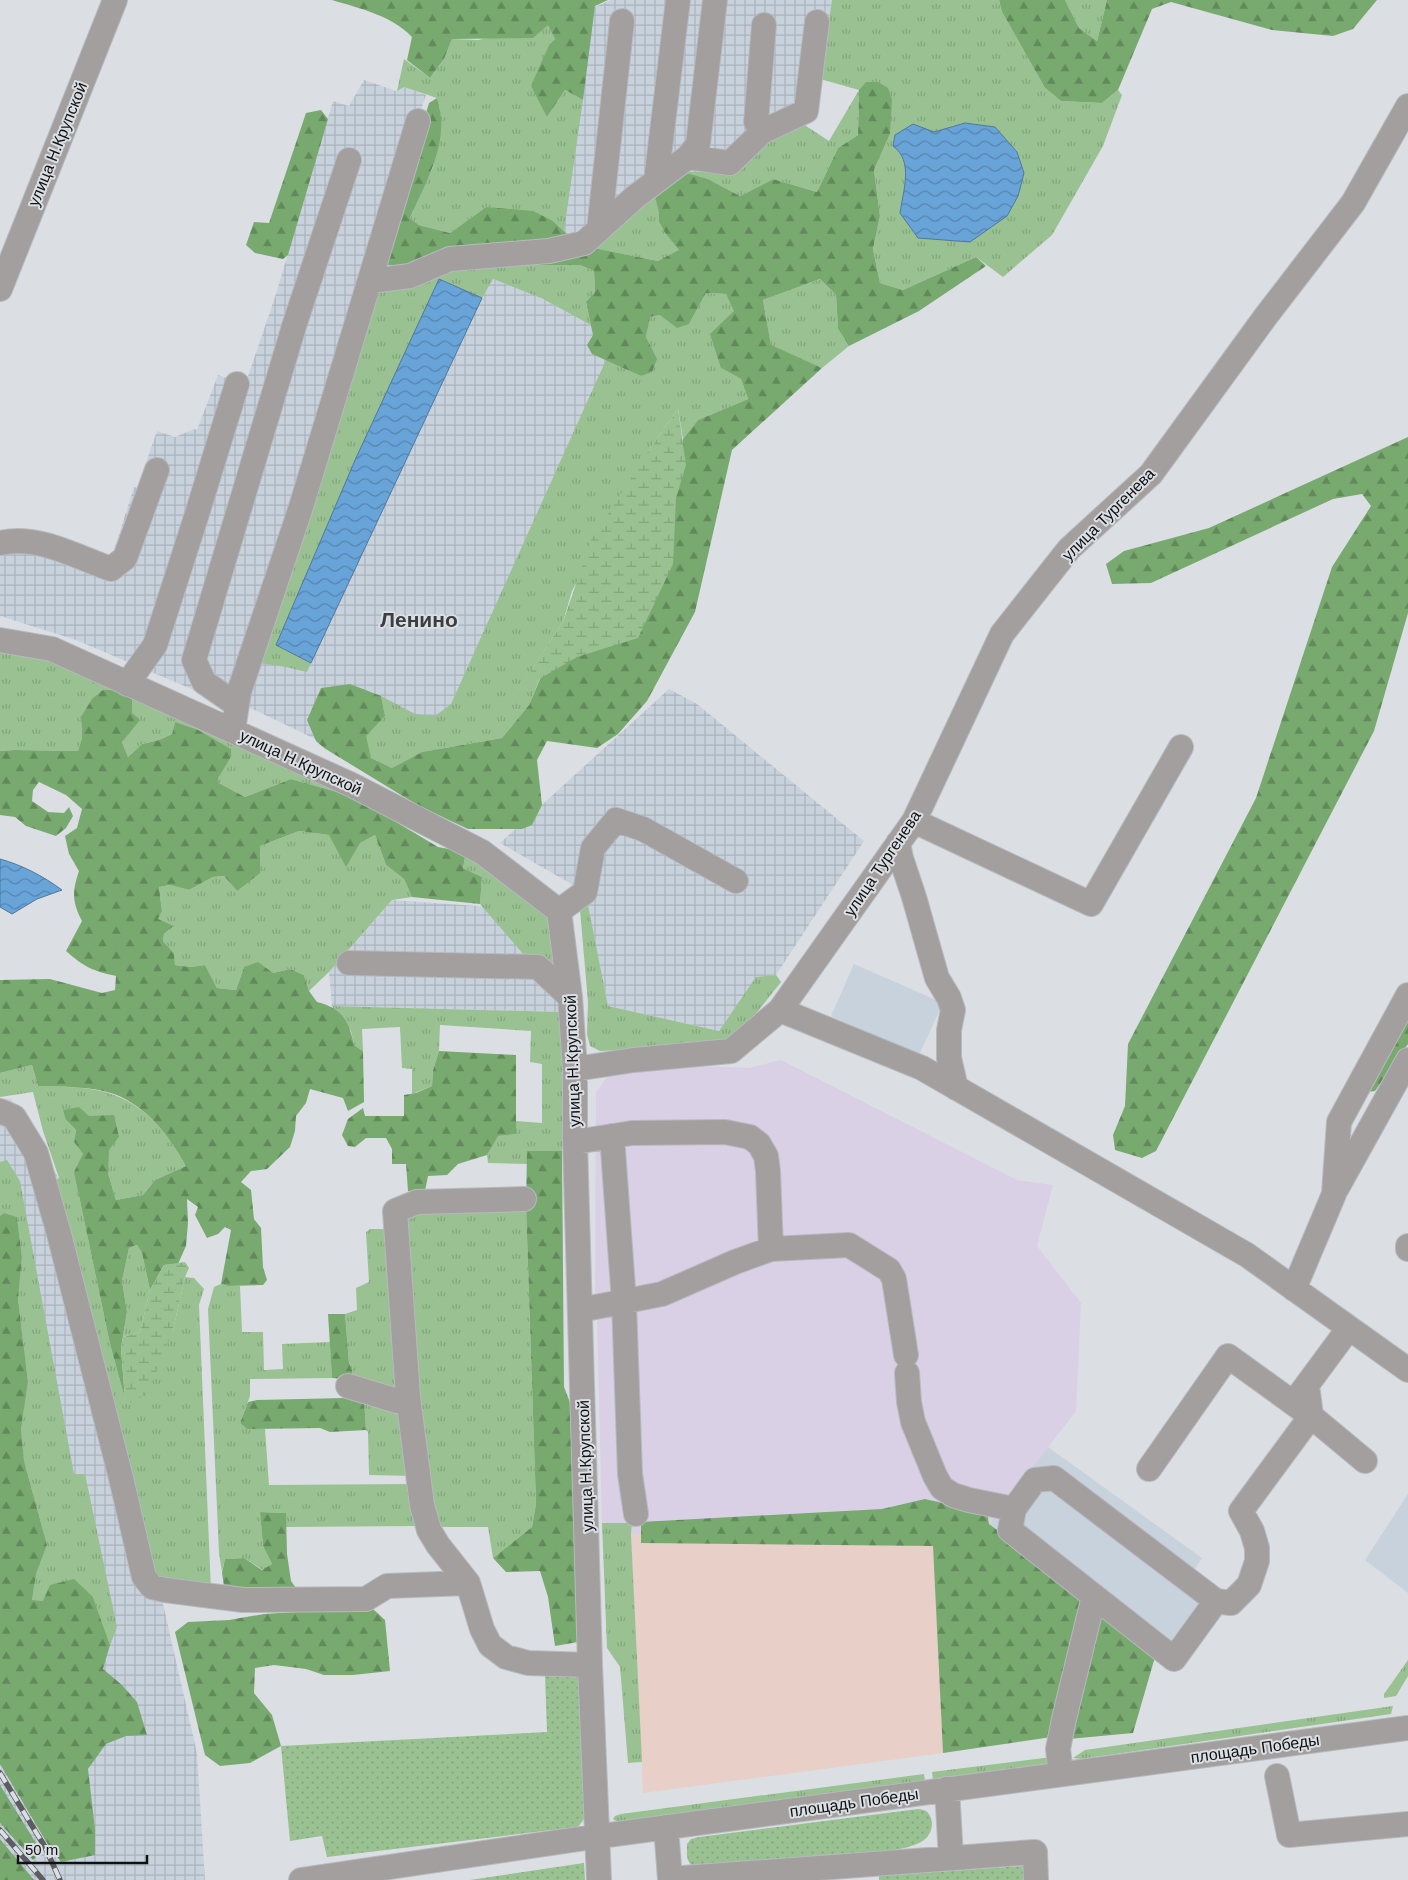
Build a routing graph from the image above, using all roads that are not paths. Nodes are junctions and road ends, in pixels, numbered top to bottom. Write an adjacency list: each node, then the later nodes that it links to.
1 (114, 0): 15 (street, улица Н.Крупской)
2 (678, 0): 12 (street)
3 (715, 0): 10 (street)
4 (622, 21): 13 (street)
5 (817, 22): 9 (street)
6 (764, 25): 9 (street)
7 (1408, 106): 24 (street, улица Тургенева)
8 (418, 121): 14 (street)
9 (762, 132): 10 (street)
10 (688, 157): 12 (street)
11 (349, 160): 21 (street)
12 (656, 181): 13 (street)
13 (599, 229): 14 (street)
14 (370, 281): 21 (street)
15 (0, 289)
16 (237, 384): 20 (street)
17 (157, 470): 18 (street)
18 (0, 543)
19 (0, 640): 20 (street, улица Н.Крупской)
20 (127, 684): 22 (street, улица Н.Крупской)
21 (237, 705): 22 (street)
22 (233, 730): 27 (street, улица Н.Крупской)
23 (1181, 747): 24 (street)
24 (914, 821): 25 (street, улица Тургенева)
25 (898, 843): 31 (street, улица Тургенева); 34 (street)
26 (736, 881): 27 (street)
27 (559, 911): 30 (street, улица Н.Крупской)
28 (349, 963): 30 (street)
29 (1408, 995): 38 (street)
30 (570, 997): 33 (street, улица Н.Крупской)
31 (780, 1010): 33 (street, улица Тургенева); 34 (street)
32 (1408, 1060): 38 (street)
33 (575, 1069): 37 (street, улица Н.Крупской)
34 (956, 1088): 41 (street)
35 (0, 1111): 53 (street)
36 (612, 1136): 37 (street); 40 (street); 42 (street)
37 (575, 1142): 43 (street, улица Н.Крупской)
38 (1334, 1194): 41 (street)
39 (524, 1199): 47 (street)
40 (771, 1249): 42 (street); 51 (street)
41 (1294, 1289): 44 (street)
42 (624, 1302): 43 (street); 52 (street)
43 (580, 1310): 56 (street, улица Н.Крупской)
44 (1349, 1328): 45 (street); 48 (street)
45 (1406, 1364)
46 (348, 1386): 47 (street)
47 (408, 1397): 53 (street)
48 (1304, 1401): 49 (street); 50 (street); 55 (street)
49 (1364, 1461)
50 (1149, 1469)
51 (1014, 1508): 54 (street); 55 (street)
52 (636, 1514)
53 (468, 1583): 56 (street)
54 (1094, 1596): 55 (street); 58 (street)
55 (1216, 1602)
56 (590, 1664): 63 (street, улица Н.Крупской)
57 (1408, 1728): 58 (street, площадь Победы)
58 (1061, 1774): 60 (street, площадь Победы)
59 (1277, 1776): 61 (street)
60 (946, 1789): 62 (street, площадь Победы); 64 (street)
61 (1408, 1824)
62 (666, 1827): 63 (street, площадь Победы); 68 (street)
63 (597, 1837): 66 (street, площадь Победы); 67 (street, улица Н.Крупской)
64 (951, 1858): 65 (street); 69 (street)
65 (869, 1872): 68 (street)
66 (301, 1880)
67 (599, 1880)
68 (670, 1880)
69 (1036, 1880)

